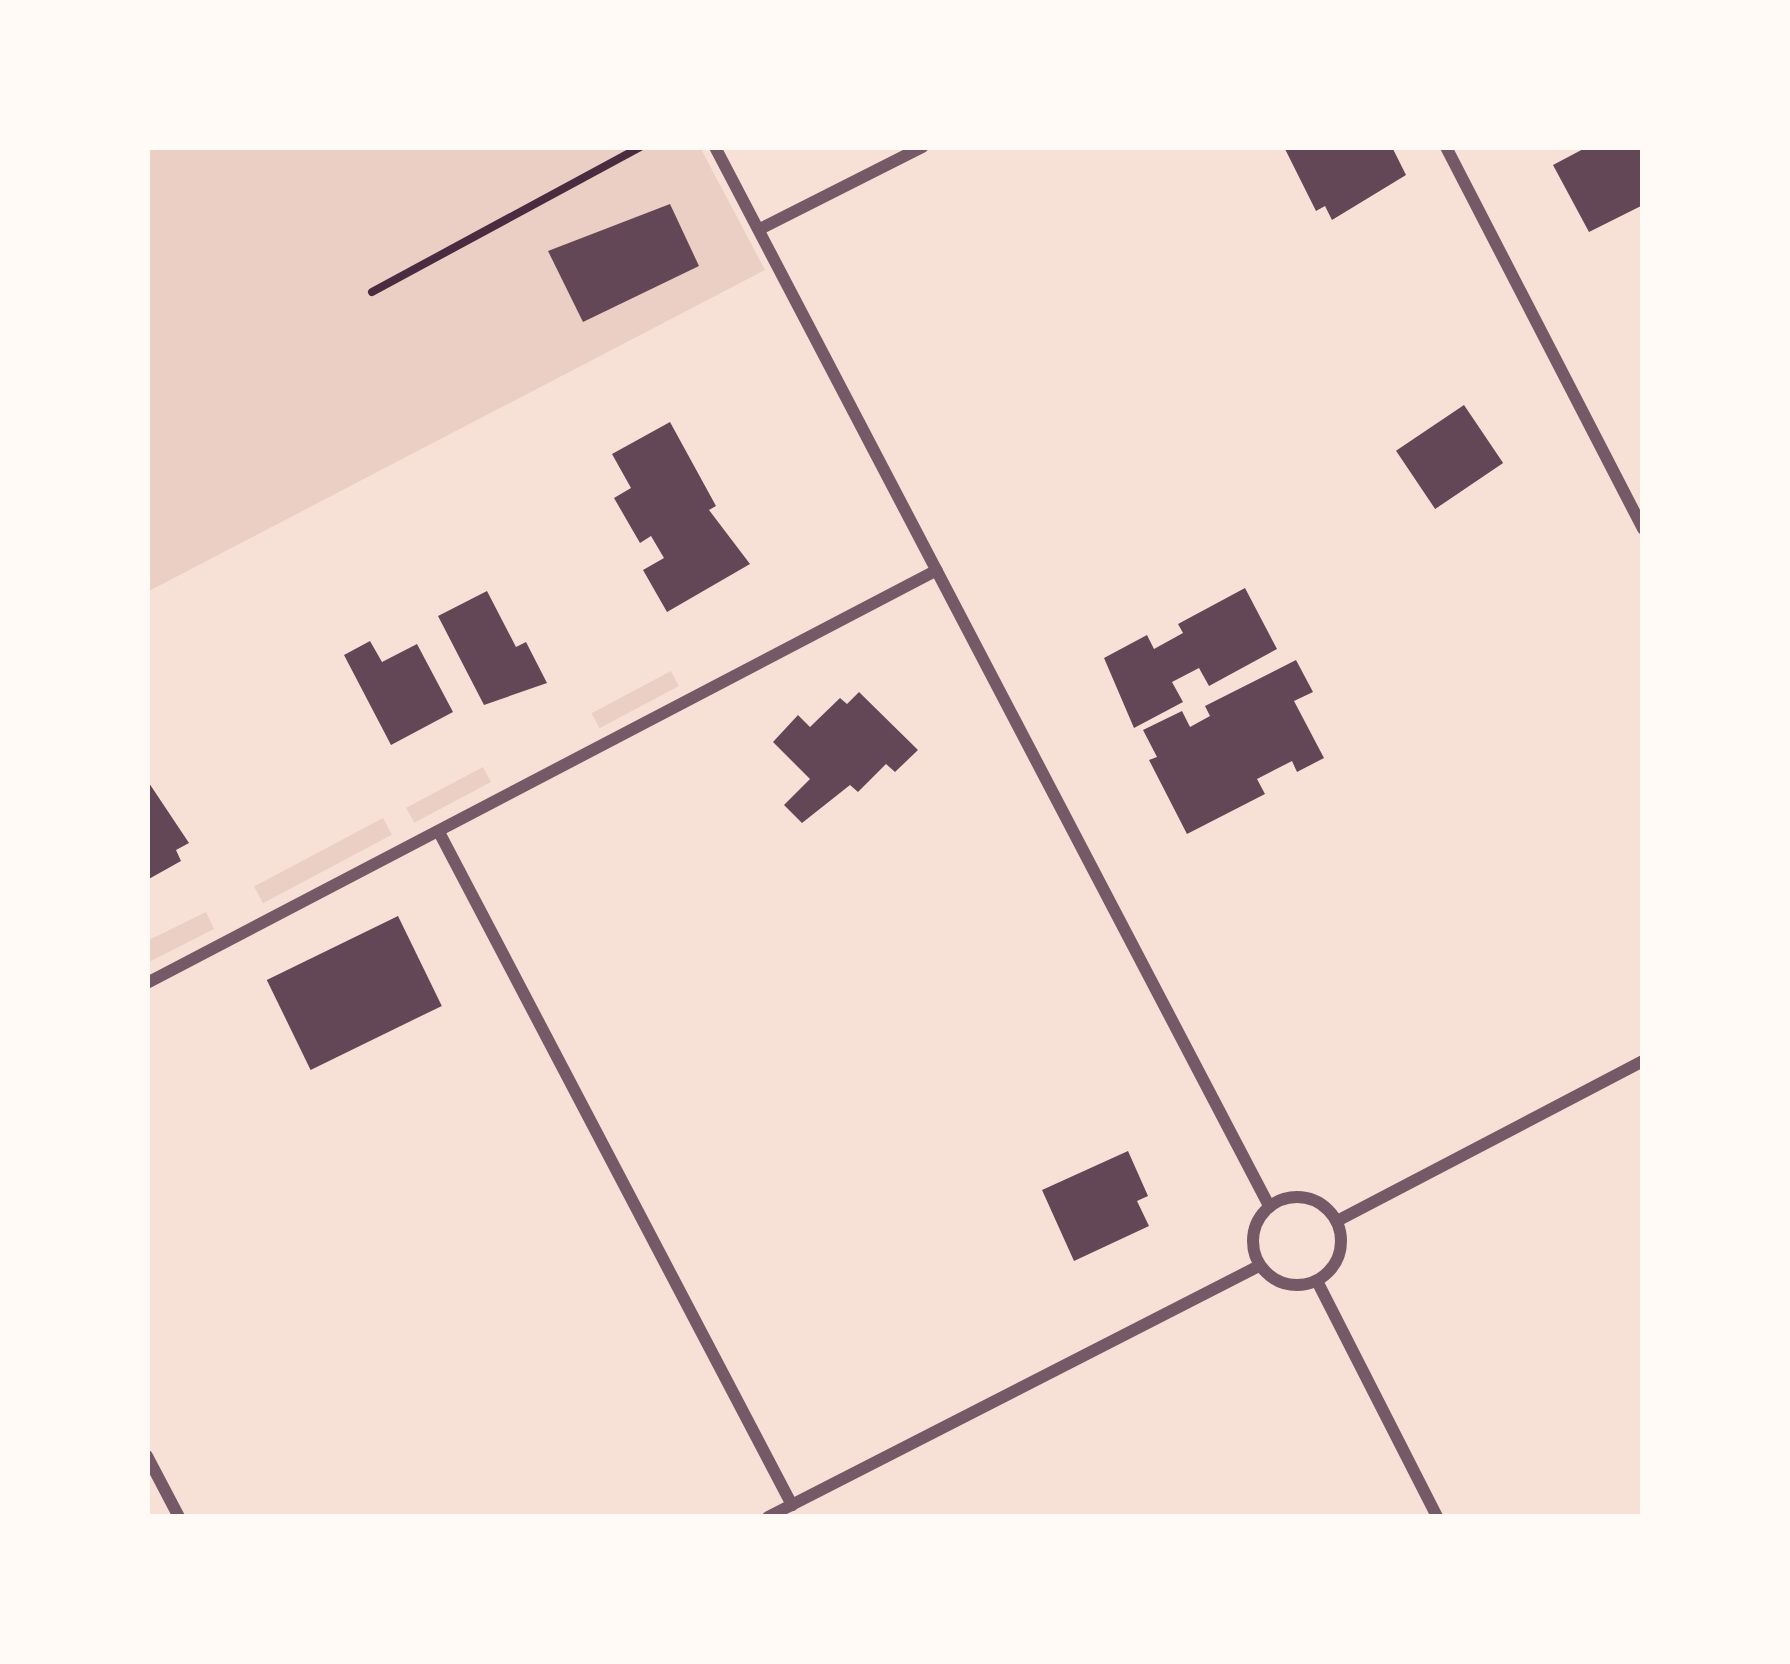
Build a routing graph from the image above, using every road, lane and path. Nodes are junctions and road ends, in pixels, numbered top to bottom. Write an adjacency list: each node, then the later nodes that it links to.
1 (640, 147): 6 (path)
2 (716, 147): 5 (street)
3 (922, 147): 5 (street)
4 (1446, 147): 7 (street)
5 (760, 229): 8 (street)
6 (372, 292)
7 (1643, 529)
8 (938, 570): 9 (street); 12 (street)
9 (440, 834): 10 (street); 17 (street)
10 (147, 983)
11 (1643, 1061): 13 (street)
12 (1270, 1206): 13 (street); 14 (street)
13 (1336, 1221): 15 (street)
14 (1259, 1266): 15 (street); 17 (street)
15 (1317, 1281): 20 (street)
16 (147, 1456): 18 (street)
17 (792, 1505): 19 (street)
18 (179, 1517)
19 (768, 1517)
20 (1437, 1517)

